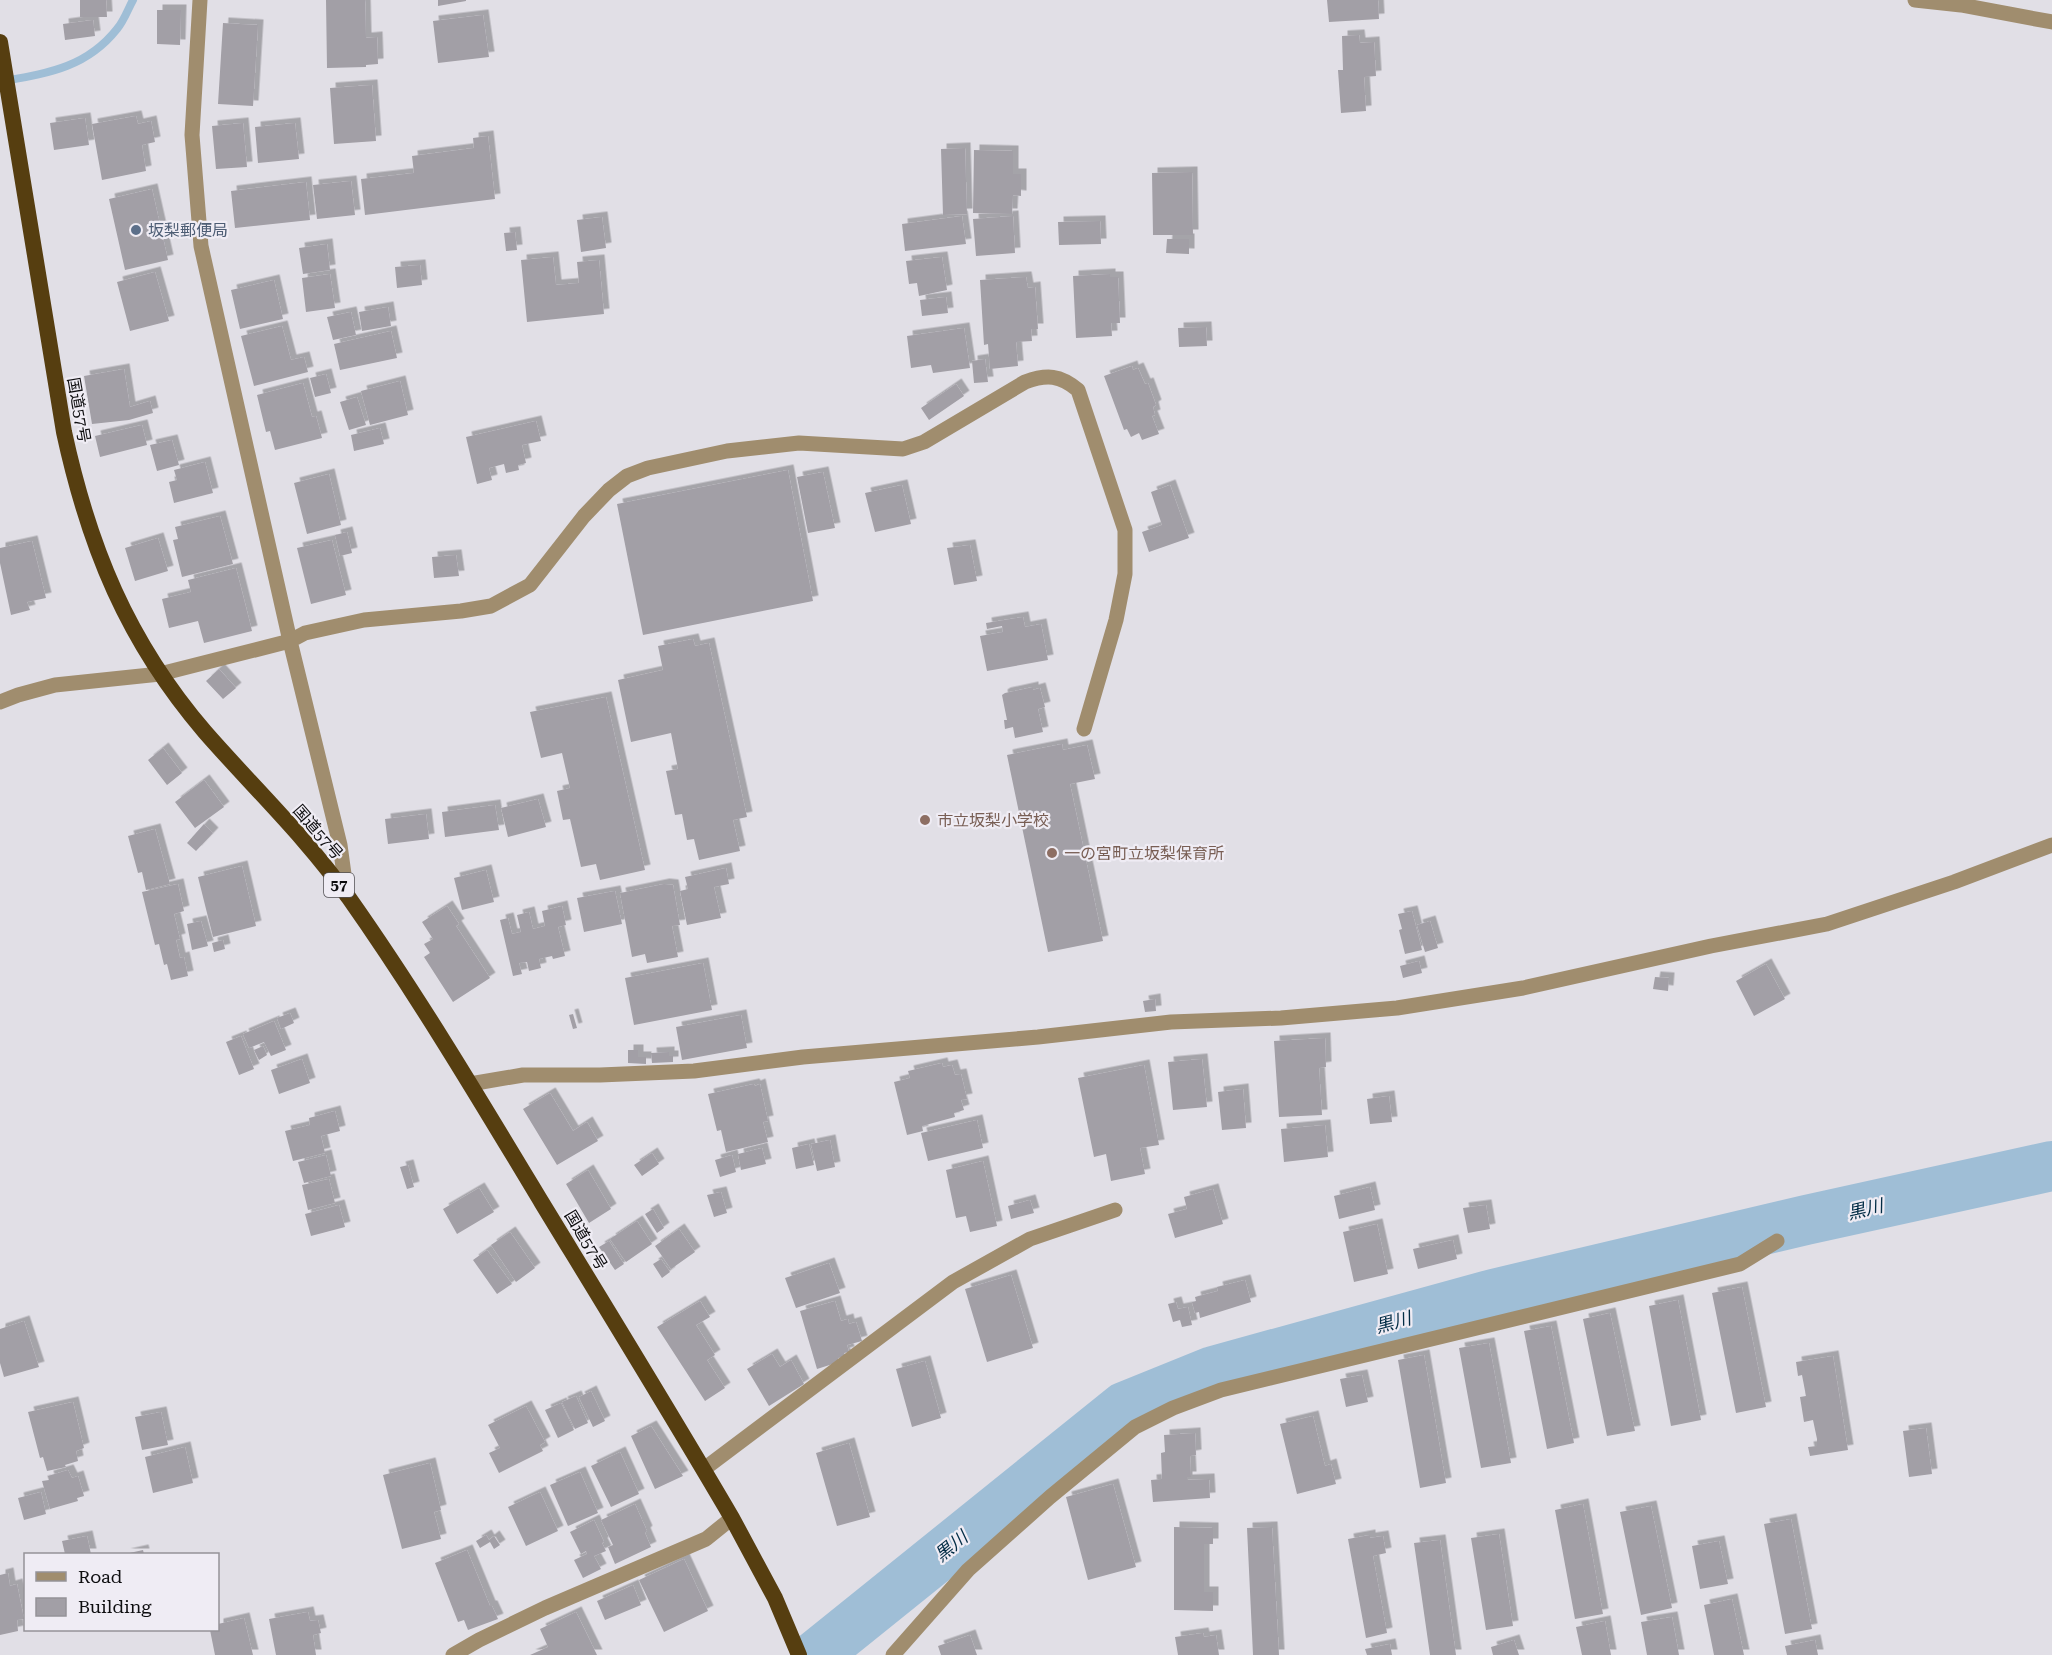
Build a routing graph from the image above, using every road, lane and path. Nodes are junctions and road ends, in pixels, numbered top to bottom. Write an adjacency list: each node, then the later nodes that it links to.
1 (200, 0): 5 (street)
2 (1915, 0): 3 (street)
3 (2052, 22)
4 (0, 42): 6 (highway, 国道57号 / 57)
5 (290, 641): 6 (street); 8 (street); 10 (street)
6 (160, 674): 7 (street); 10 (highway, 国道57号 / 57)
7 (0, 702)
8 (1084, 729)
9 (2052, 845): 11 (street)
10 (347, 896): 11 (highway, 国道57号 / 57)
11 (470, 1084): 14 (highway, 国道57号 / 57)
12 (1115, 1210): 14 (street)
13 (1777, 1241): 18 (street)
14 (704, 1469): 15 (highway, 国道57号 / 57)
15 (732, 1518): 16 (street); 17 (highway, 国道57号 / 57)
16 (453, 1655)
17 (799, 1655)
18 (893, 1655)

